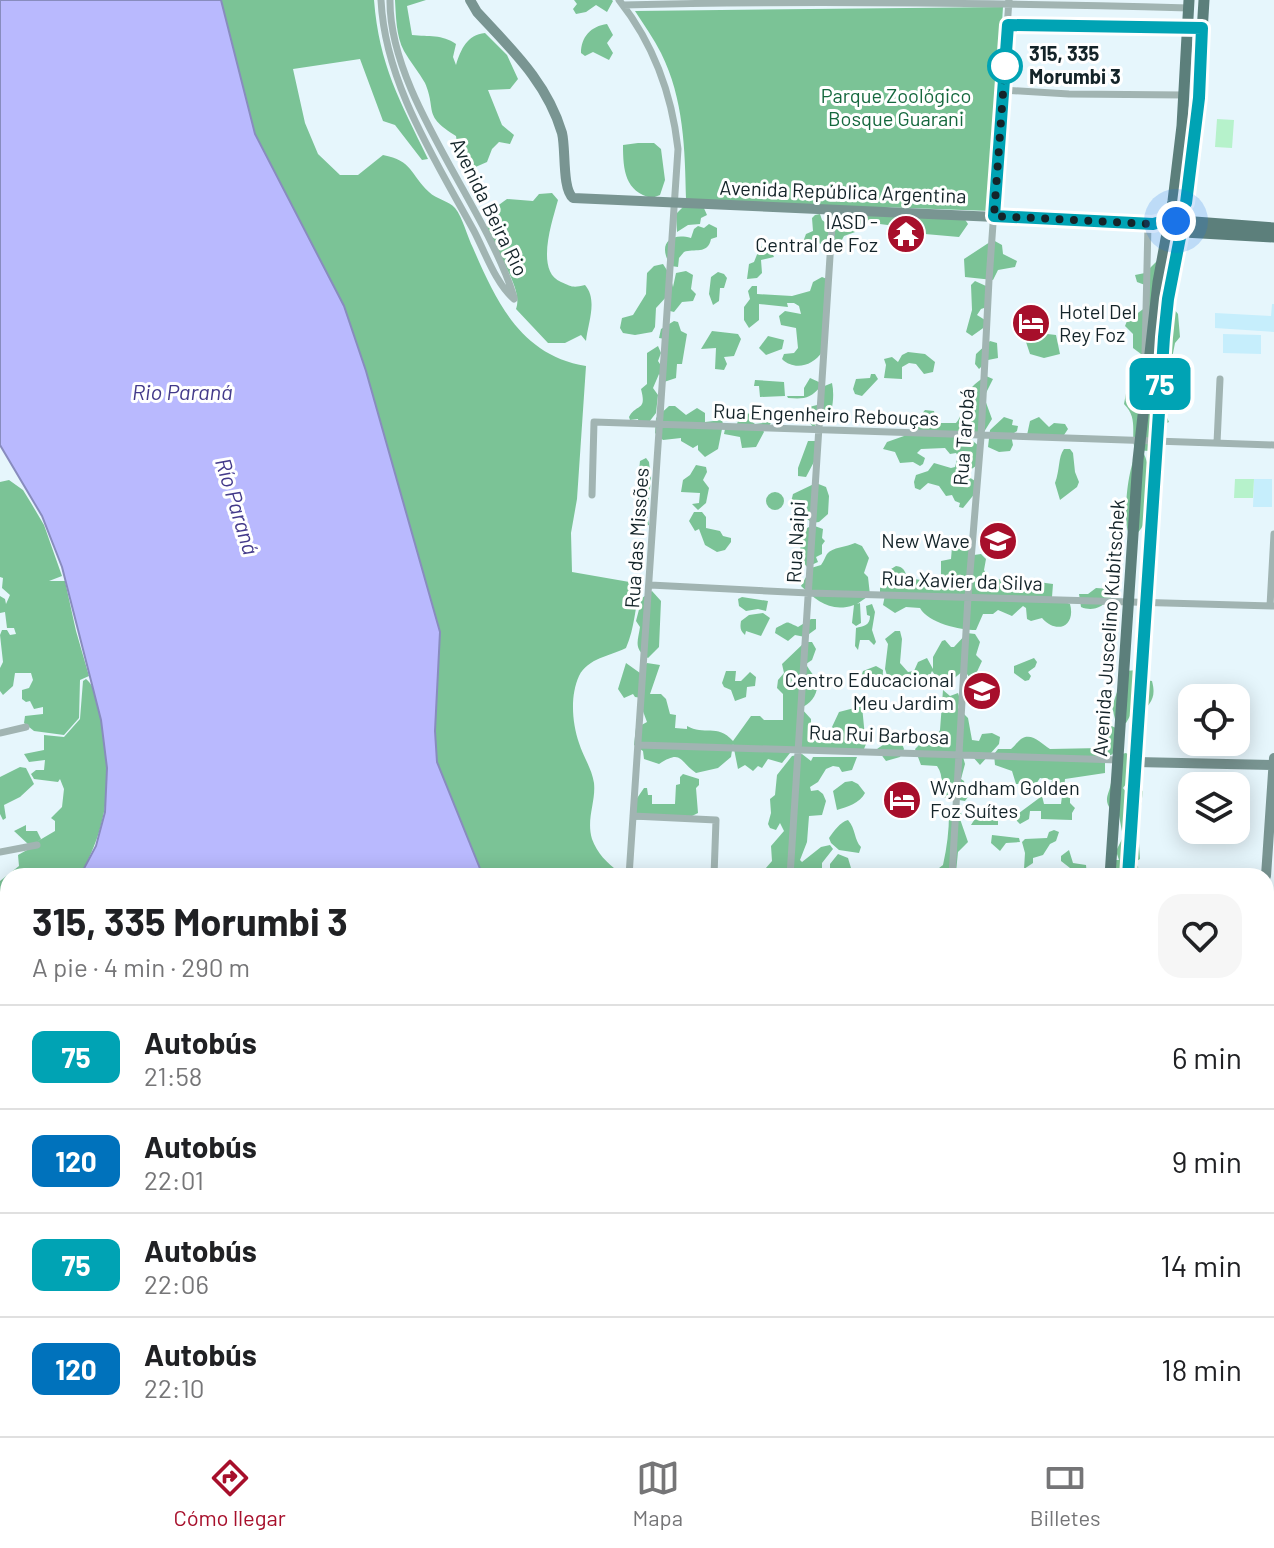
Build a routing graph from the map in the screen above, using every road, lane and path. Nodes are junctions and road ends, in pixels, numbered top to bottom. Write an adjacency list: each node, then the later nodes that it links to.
1 (381, 0): 2 (street, Avenida Beira Rio)
2 (390, 0)
3 (470, 0): 11 (street, Avenida República Argentina)
4 (1204, 0): 16 (main road, Avenida Juscelino Kubitschek)
5 (735, 1): 6 (street); 7 (street)
6 (1009, 2): 8 (street); 9 (street, Rua Tarobá)
7 (621, 3): 11 (street, Rua das Missões)
8 (1189, 4): 10 (main road, Avenida Juscelino Kubitschek)
9 (1003, 90): 10 (street); 13 (street, Rua Tarobá)
10 (1184, 95): 15 (main road, Avenida Juscelino Kubitschek)
11 (676, 203): 12 (street, Avenida República Argentina); 21 (street, Rua das Missões)
12 (833, 210): 13 (street, Avenida República Argentina); 22 (street, Rua Naipi)
13 (994, 216): 14 (street, Avenida República Argentina); 23 (street, Rua Tarobá)
14 (1151, 224): 15 (street, Avenida República Argentina); 20 (street, Avenida Juscelino Kubitschek)
15 (1167, 225): 16 (main road, Avenida República Argentina); 20 (main road, Avenida Juscelino Kubitschek)
16 (1182, 227): 17 (main road, Avenida República Argentina); 18 (main road, Avenida República Argentina); 25 (main road, Avenida Juscelino Kubitschek)
17 (1274, 228)
18 (1274, 237)
19 (1220, 379): 26 (street)
20 (1145, 383): 24 (main road, Avenida Juscelino Kubitschek)
21 (660, 426): 22 (street, Rua Engenheiro Rebouças); 28 (street, Rua Engenheiro Rebouças); 30 (street, Rua das Missões)
22 (818, 430): 23 (street, Rua Engenheiro Rebouças); 31 (street, Rua Naipi)
23 (981, 437): 24 (street, Rua Engenheiro Rebouças); 32 (street, Rua Tarobá)
24 (1140, 440): 25 (street, Rua Engenheiro Rebouças); 33 (main road, Avenida Juscelino Kubitschek)
25 (1157, 441): 26 (street, Rua Engenheiro Rebouças); 34 (main road, Avenida Juscelino Kubitschek)
26 (1217, 443): 27 (street, Rua Engenheiro Rebouças)
27 (1274, 445)
28 (592, 495)
29 (1274, 534): 35 (street)
30 (650, 585): 31 (street, Rua Xavier da Silva); 38 (street, Rua das Missões)
31 (809, 593): 32 (street, Rua Xavier da Silva); 39 (street, Rua Naipi)
32 (968, 597): 33 (street, Rua Xavier da Silva); 40 (street, Rua Tarobá)
33 (1127, 601): 34 (street, Rua Xavier da Silva); 42 (main road, Avenida Juscelino Kubitschek)
34 (1146, 602): 35 (street, Rua Xavier da Silva); 43 (main road, Avenida Juscelino Kubitschek)
35 (1272, 606)
36 (26, 727): 37 (street)
37 (0, 733)
38 (639, 745): 39 (street, Rua Rui Barbosa); 45 (street, Rua das Missões)
39 (797, 751): 40 (street, Rua Rui Barbosa); 53 (street, Rua Naipi)
40 (961, 755): 42 (street, Rua Rui Barbosa); 54 (street, Rua Tarobá)
41 (1274, 758): 44 (street)
42 (1119, 760): 46 (main road, Avenida Juscelino Kubitschek)
43 (1136, 762): 44 (street); 47 (main road, Avenida Juscelino Kubitschek)
44 (1274, 765): 58 (street)
45 (633, 816): 51 (street, Rua das Missões); 52 (street)
46 (1114, 825): 47 (main road); 50 (main road, Avenida Juscelino Kubitschek)
47 (1129, 838): 57 (main road, Avenida Juscelino Kubitschek)
48 (37, 845): 49 (street)
49 (0, 852)
50 (1111, 853): 55 (main road, Avenida Juscelino Kubitschek); 56 (main road)
51 (630, 868)
52 (714, 868)
53 (790, 868)
54 (953, 868)
55 (1110, 868)
56 (1127, 868)
57 (1128, 868)
58 (1267, 868)

